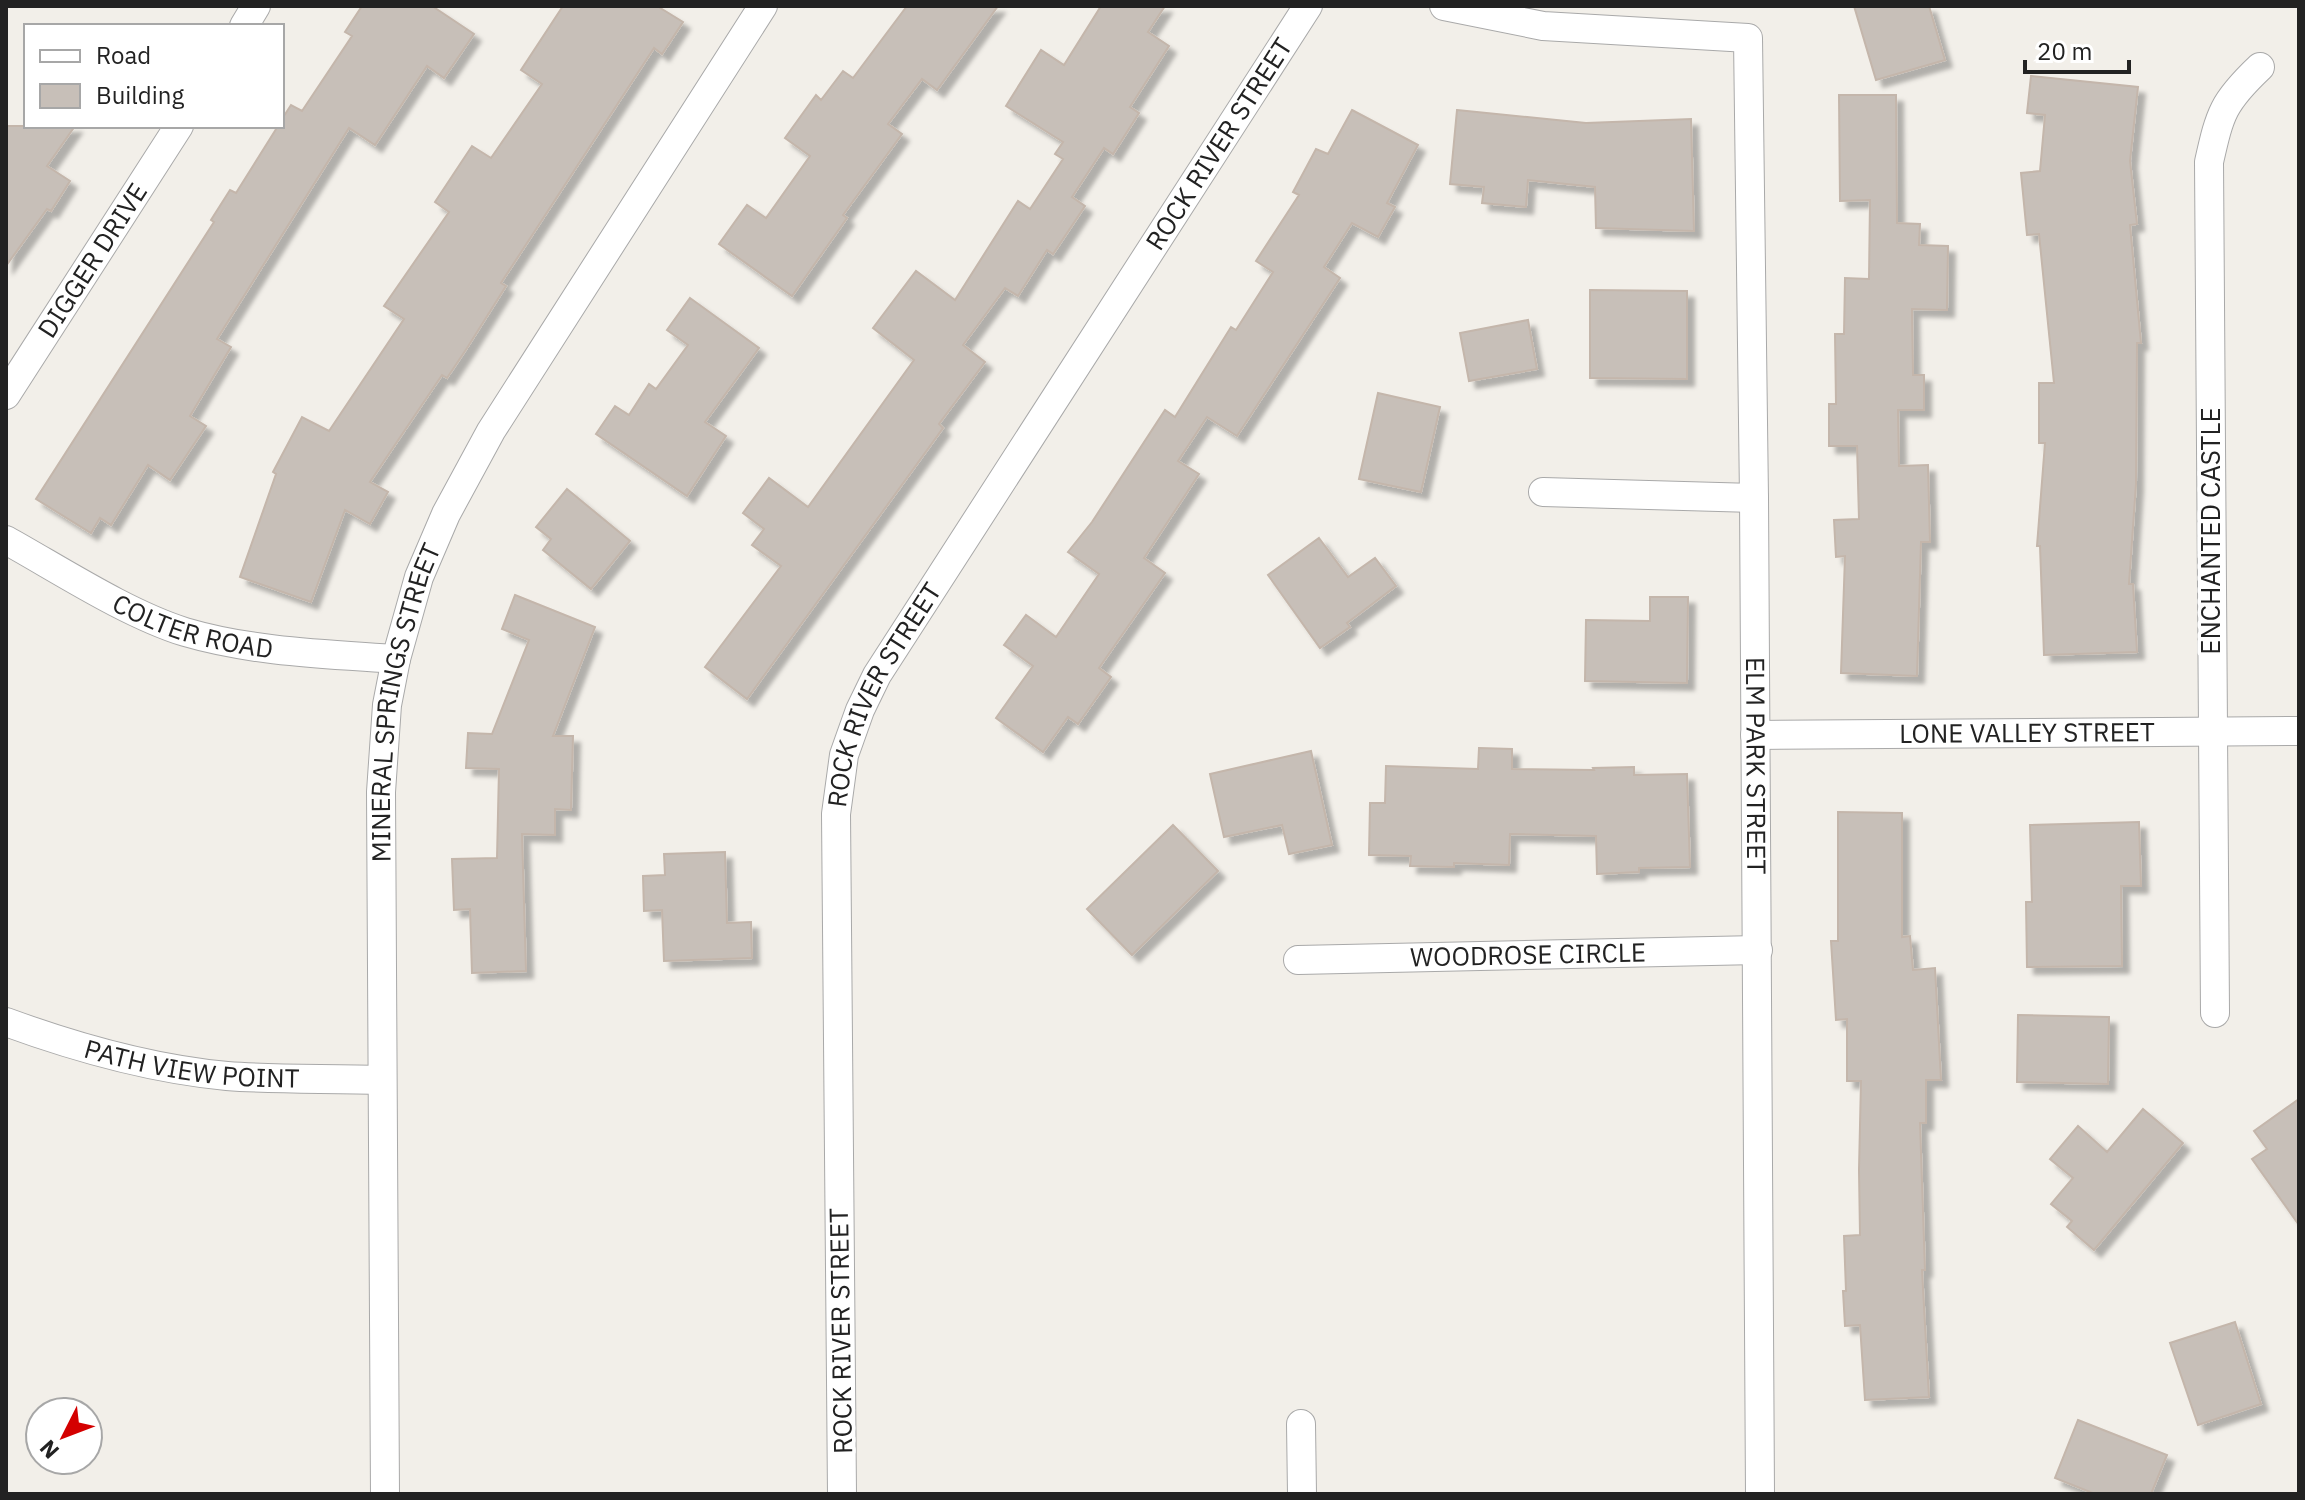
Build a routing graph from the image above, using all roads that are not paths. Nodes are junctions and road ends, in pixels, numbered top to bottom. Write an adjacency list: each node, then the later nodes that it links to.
1 (256, 6): 5 (street)
2 (763, 6): 12 (street, MINERAL SPRINGS STREET)
3 (1308, 6): 23 (street, ROCK RIVER STREET)
4 (1444, 6): 10 (street, ELM PARK STREET)
5 (245, 24)
6 (2260, 67): 14 (street, ENCHANTED CASTLE)
7 (178, 128): 8 (street, DIGGER DRIVE)
8 (6, 395)
9 (1543, 492): 10 (street)
10 (1754, 498): 15 (street, ELM PARK STREET)
11 (6, 540): 12 (street, COLTER ROAD)
12 (396, 659): 20 (street, MINERAL SPRINGS STREET)
13 (2299, 731): 14 (street, LONE VALLEY STREET)
14 (2213, 732): 15 (street, LONE VALLEY STREET); 18 (street, ENCHANTED CASTLE)
15 (1755, 735): 16 (street, ELM PARK STREET)
16 (1758, 950): 17 (street, WOODROSE CIRCLE); 25 (street, ELM PARK STREET)
17 (1298, 960)
18 (2215, 1013)
19 (6, 1022): 20 (street, PATH VIEW POINT)
20 (382, 1080): 22 (street, MINERAL SPRINGS STREET)
21 (1301, 1424): 24 (street)
22 (385, 1494)
23 (842, 1494)
24 (1302, 1494)
25 (1760, 1494)

